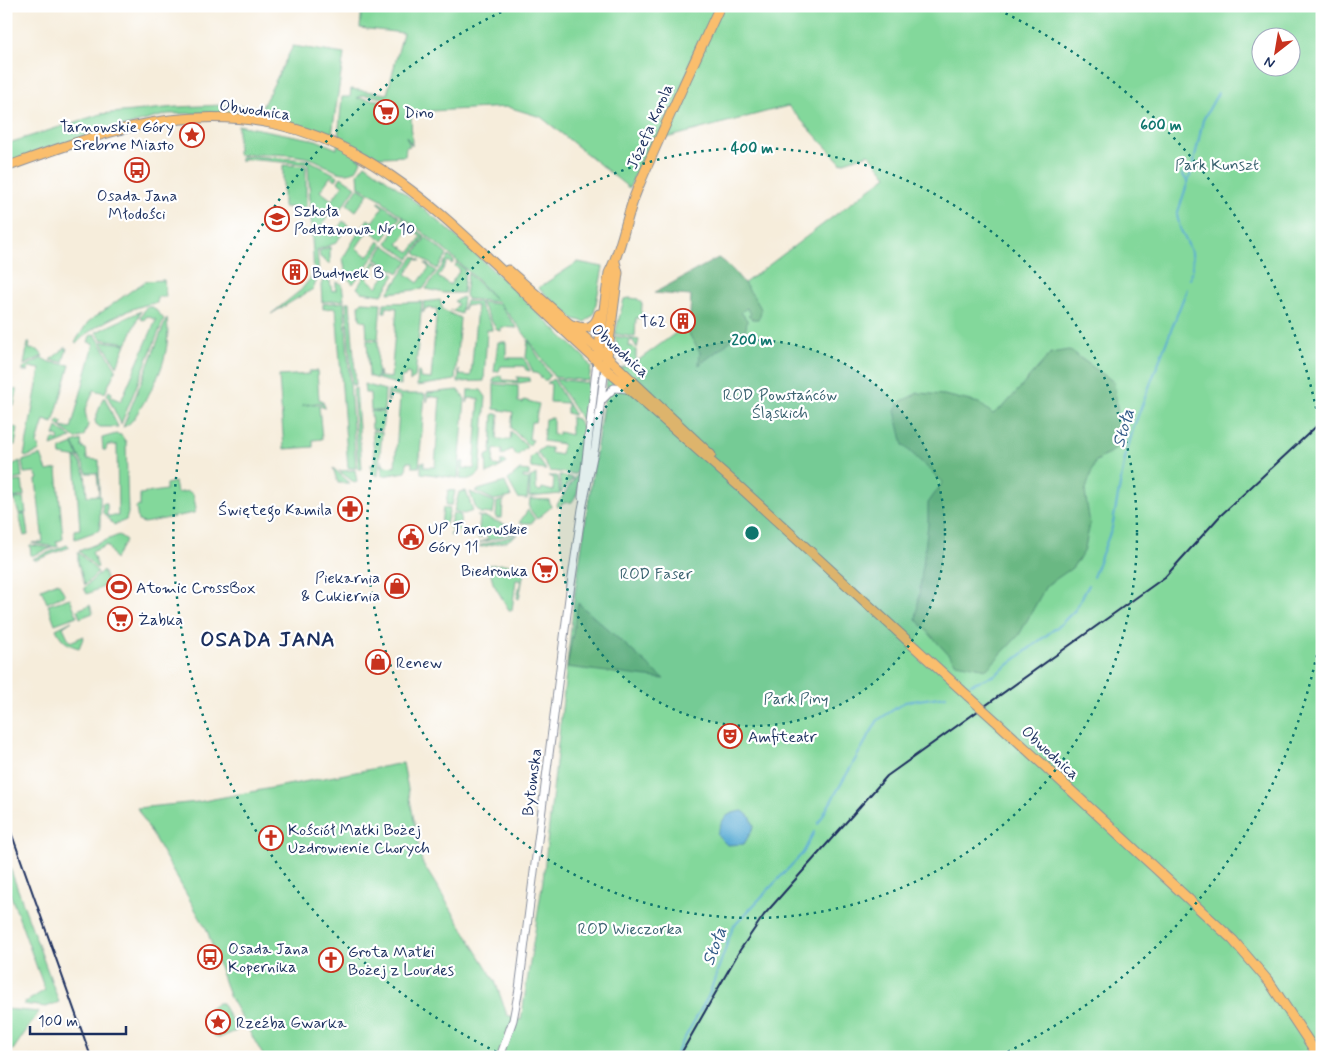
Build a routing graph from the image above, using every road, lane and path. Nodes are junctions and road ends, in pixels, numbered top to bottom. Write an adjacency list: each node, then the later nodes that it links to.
1 (720, 6): 4 (main road, Józefa Korola)
2 (6, 167): 3 (main road, Obwodnica)
3 (472, 242): 6 (main road, Obwodnica); 9 (main road, Obwodnica)
4 (615, 262): 5 (main road, Józefa Korola); 8 (main road, Józefa Korola)
5 (603, 308): 6 (main road); 7 (main road, Józefa Korola)
6 (572, 325): 7 (main road, Obwodnica)
7 (598, 349): 8 (main road, Obwodnica); 9 (main road, Bytomska)
8 (607, 357): 10 (main road, Bytomska); 13 (main road, Obwodnica)
9 (597, 361): 10 (main road, Obwodnica); 14 (street, Bytomska)
10 (605, 368): 11 (main road, Obwodnica); 12 (street, Bytomska)
11 (629, 389): 12 (street); 13 (main road, Obwodnica)
12 (601, 401): 14 (street, Bytomska)
13 (742, 489): 16 (main road, Obwodnica, bridge)
14 (582, 509): 15 (street, Bytomska)
15 (500, 1057)
16 (1319, 1057)

